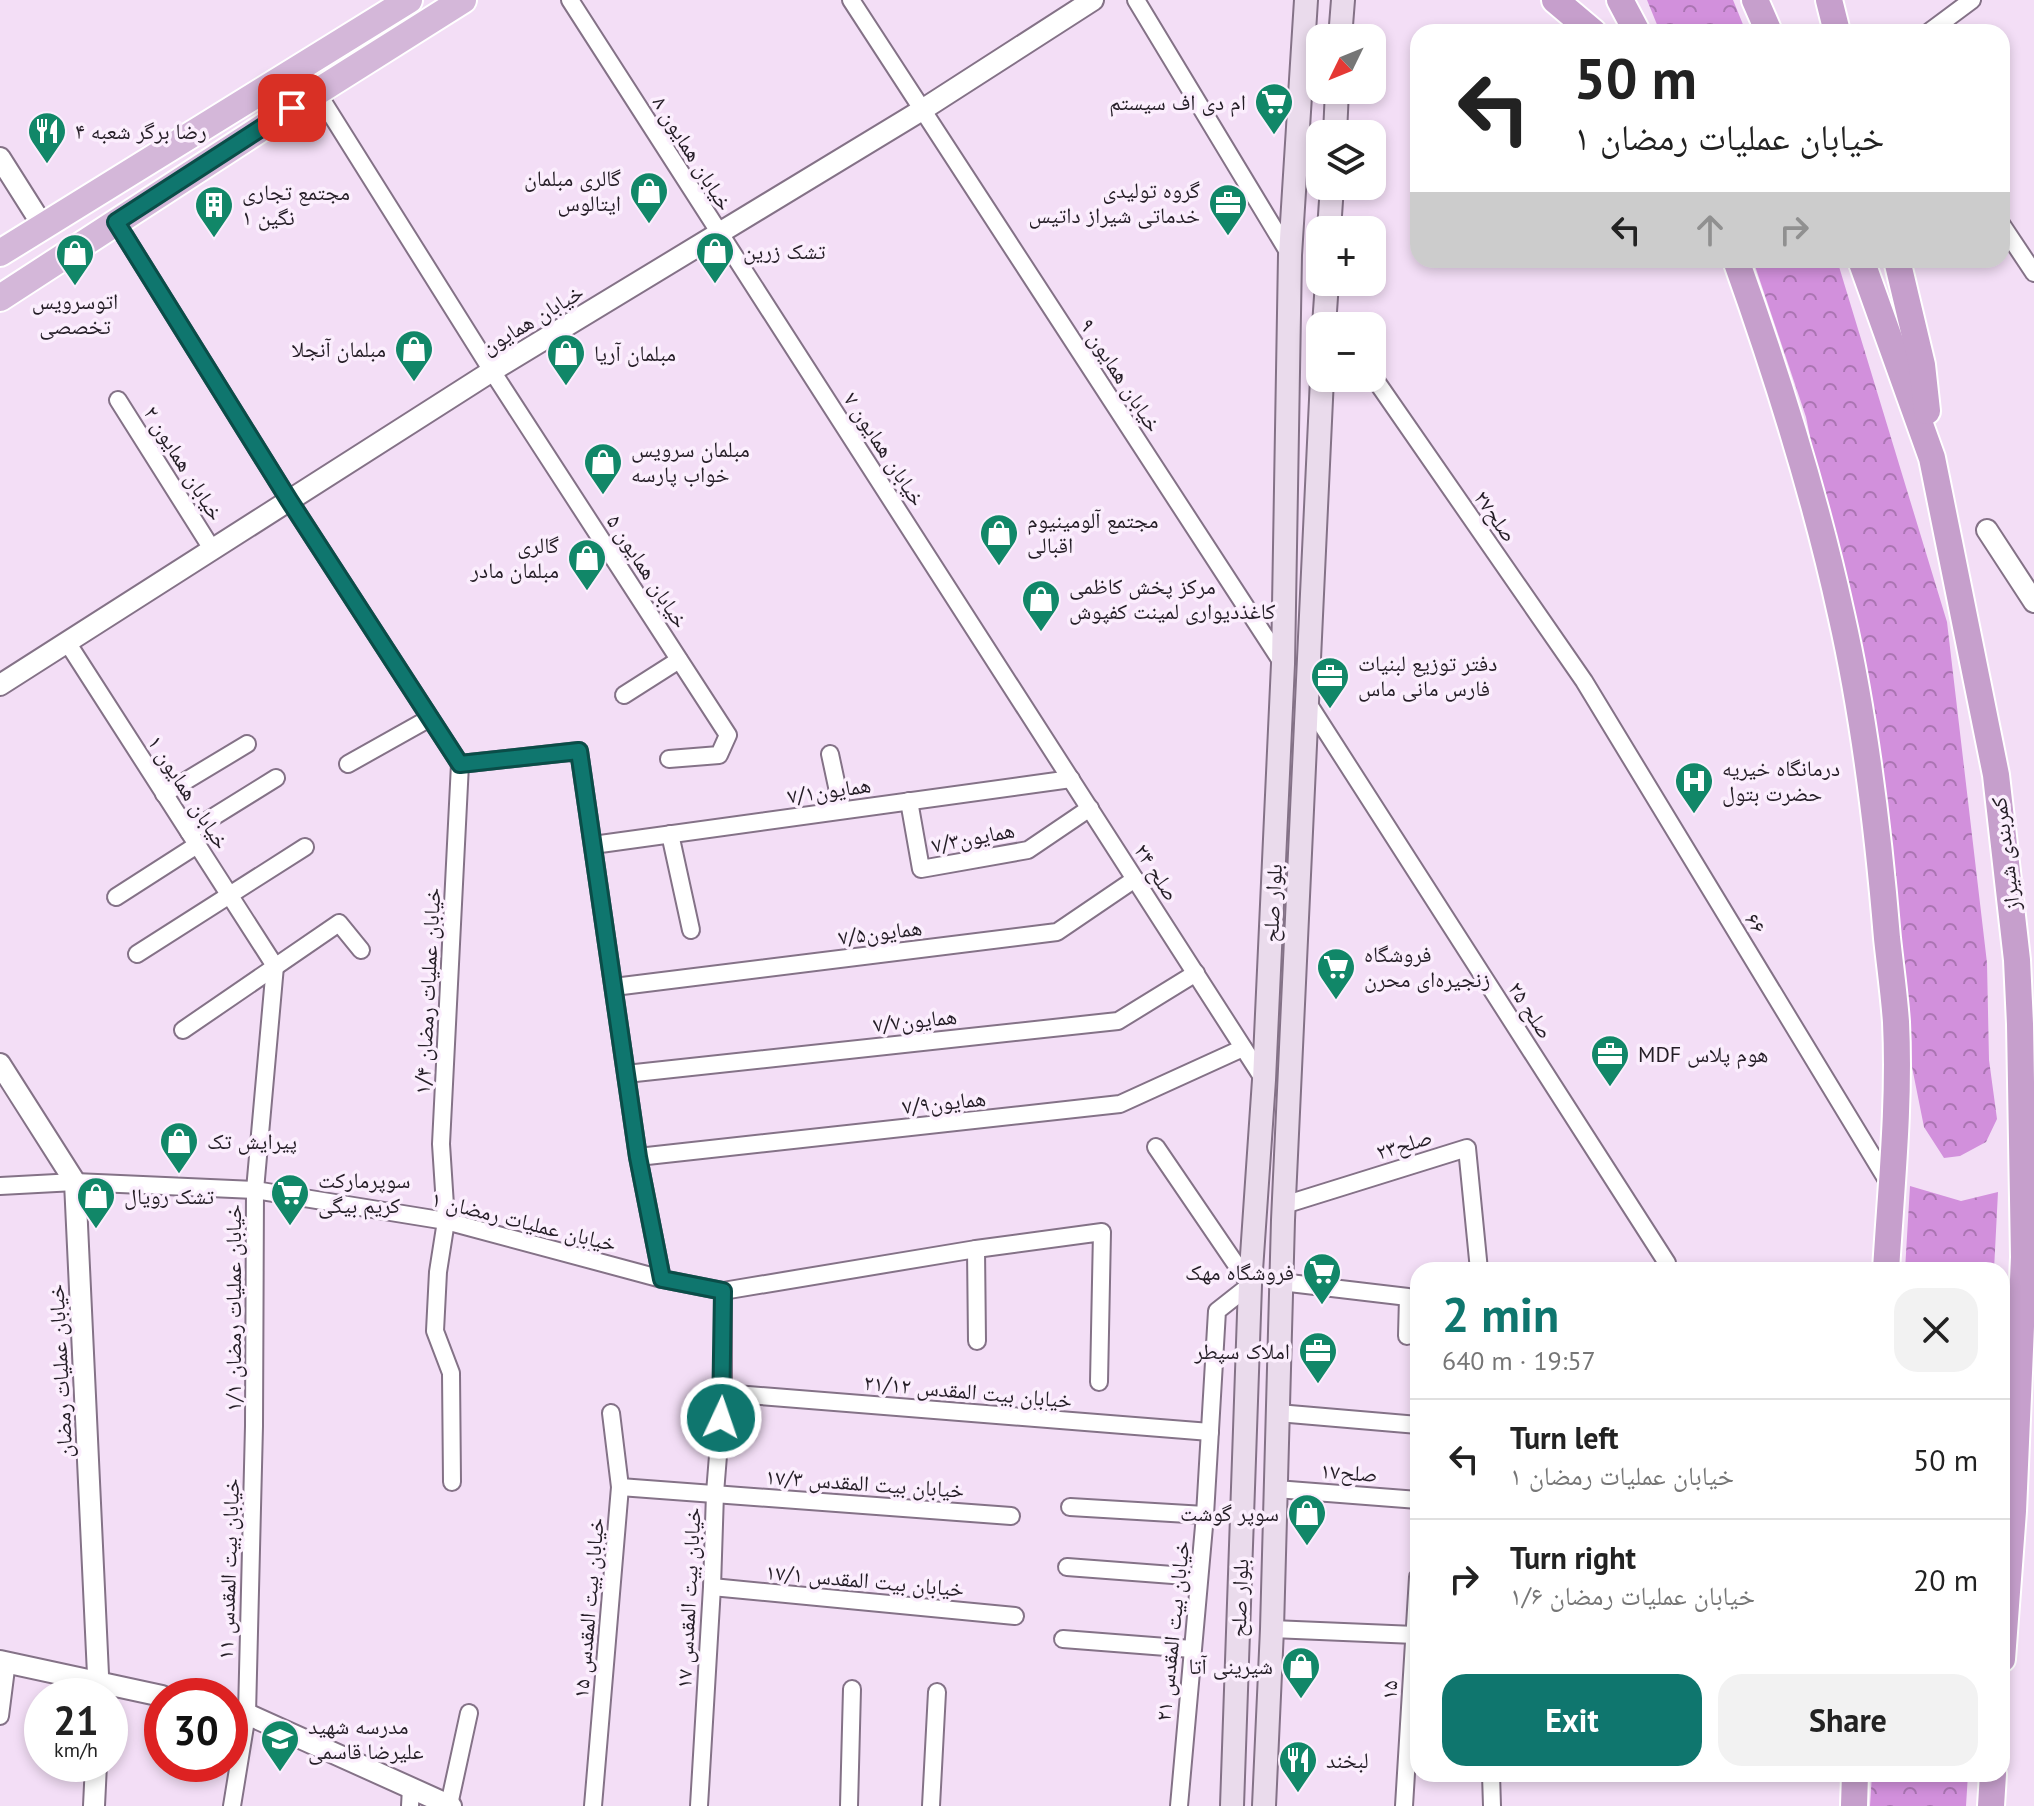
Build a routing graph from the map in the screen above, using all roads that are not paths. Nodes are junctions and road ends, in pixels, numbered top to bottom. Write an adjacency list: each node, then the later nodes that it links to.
1 (409, 0): 14 (main road)
2 (463, 0): 22 (main road)
3 (570, 0): 29 (street, خیابان همایون ۸)
4 (851, 0): 25 (street, خیابان همایون ۹)
5 (1093, 0): 25 (street, خیابان همایون)
6 (1136, 0): 32 (street)
7 (1306, 0): 15 (main road, بلوار صلح)
8 (1343, 0): 16 (main road)
9 (1555, 0): 17 (highway)
10 (1620, 0): 18 (highway)
11 (1755, 0): 19 (highway)
12 (1829, 0): 20 (highway)
13 (1972, 0): 21 (street)
14 (377, 20): 22 (main road); 28 (main road)
15 (1308, 24)
16 (1341, 24)
17 (1584, 24)
18 (1633, 24)
19 (1766, 24)
20 (1835, 24)
21 (1940, 24)
22 (393, 45): 23 (main road)
23 (317, 92): 27 (main road); 38 (street, خیابان همایون ۵)
24 (1308, 104): 32 (main road, بلوار صلح)
25 (922, 110): 29 (street, خیابان همایون); 49 (street, خیابان همایون ۹)
26 (0, 158): 28 (street)
27 (116, 222): 37 (main road); 43 (street)
28 (43, 226): 31 (main road)
29 (719, 234): 38 (street, خیابان همایون); 52 (street, خیابان همایون ۷)
30 (2010, 237): 36 (street)
31 (0, 253)
32 (1290, 255): 49 (main road, بلوار صلح)
33 (1739, 268): 89 (highway)
34 (1864, 268): 42 (highway, کمربندی شیراز)
35 (1899, 268): 42 (highway)
36 (2034, 273)
37 (0, 298)
38 (492, 371): 43 (street, خیابان همایون); 48 (street, خیابان همایون ۵)
39 (1321, 392): 54 (main road, بلوار صلح)
40 (1384, 392): 50 (street, صلح۲۷)
41 (118, 400): 45 (street, خیابان همایون ۲)
42 (1932, 458): 118 (highway, کمربندی شیراز)
43 (289, 500): 45 (street, خیابان همایون); 55 (street)
44 (1987, 530): 46 (street)
45 (212, 549): 47 (street, خیابان همایون)
46 (2034, 602)
47 (67, 642): 51 (street, خیابان همایون); 63 (street, خیابان همایون ۱)
48 (679, 660): 53 (street); 58 (street, خیابان همایون ۵)
49 (1283, 664): 84 (main road, بلوار صلح)
50 (1584, 681): 89 (street, ۶۶)
51 (0, 685)
52 (1014, 688): 62 (street, صلح ۲۴)
53 (624, 695)
54 (1306, 700): 91 (main road, بلوار صلح); 95 (street, صلح ۲۵)
55 (430, 718): 59 (street); 60 (street)
56 (247, 744): 63 (street)
57 (830, 754): 66 (street)
58 (669, 759)
59 (348, 764)
60 (460, 764): 69 (street); 92 (street, خیابان عملیات رمضان ۱/۴)
61 (276, 778): 68 (street)
62 (1071, 779): 64 (street, همایون۷/۱); 65 (street, صلح ۲۴)
63 (164, 794): 68 (street, خیابان همایون ۱)
64 (909, 801): 65 (street, همایون۷/۳); 66 (street, همایون۷/۱)
65 (1090, 808): 71 (street, صلح ۲۴)
66 (842, 810): 67 (street, همایون۷/۱)
67 (670, 834): 69 (street, همایون۷/۱); 74 (street)
68 (193, 838): 72 (street); 73 (street, خیابان همایون ۱)
69 (593, 845): 79 (street)
70 (305, 847): 73 (street)
71 (1135, 879): 78 (street, صلح ۲۴); 79 (street, همایون۷/۵)
72 (116, 897)
73 (230, 897): 76 (street); 77 (street, خیابان همایون ۱)
74 (691, 930)
75 (361, 950): 77 (street)
76 (137, 954)
77 (275, 966): 80 (street); 90 (street, خیابان عملیات رمضان ۱/۱)
78 (1196, 973): 81 (street, صلح ۲۴); 83 (street, همایون۷/۷)
79 (614, 987): 83 (street)
80 (183, 1030)
81 (1243, 1048): 84 (street, صلح ۲۴); 86 (street, همایون۷/۹)
82 (0, 1064): 87 (street, خیابان عملیات رمضان)
83 (626, 1074): 86 (street)
84 (1264, 1080): 99 (main road, بلوار صلح)
85 (1156, 1147): 99 (street)
86 (638, 1157): 97 (street)
87 (75, 1182): 88 (street, خیابان عملیات رمضان ۱); 90 (street, خیابان عملیات رمضان ۱); 129 (street, خیابان عملیات رمضان)
88 (0, 1186)
89 (1891, 1187): 96 (highway)
90 (255, 1190): 92 (street, خیابان عملیات رمضان ۱); 108 (street, خیابان عملیات رمضان ۱/۱)
91 (1284, 1205): 94 (street, صلح۲۳); 98 (main road, بلوار صلح)
92 (446, 1221): 97 (street, خیابان عملیات رمضان ۱); 110 (street, خیابان عملیات رمضان ۱/۴)
93 (976, 1249): 100 (street, خیابان عملیات رمضان ۱); 102 (street); 103 (street, خیابان عملیات رمضان ۱)
94 (1478, 1262)
95 (1666, 1262)
96 (1886, 1262)
97 (662, 1279): 100 (street, خیابان عملیات رمضان ۱)
98 (1281, 1282): 101 (street); 106 (main road, بلوار صلح)
99 (1250, 1285): 109 (street, خیابان بیت المقدس ۲۱); 151 (main road, بلوار صلح)
100 (723, 1291): 104 (street, خیابان بیت المقدس ۱۷)
101 (1407, 1336)
102 (977, 1341)
103 (1099, 1382)
104 (723, 1393): 109 (street, خیابان بیت المقدس ۲۱/۱۲); 113 (street, خیابان بیت المقدس ۱۷)
105 (611, 1413): 111 (street, خیابان بیت المقدس ۱۵)
106 (1278, 1413): 107 (street); 112 (main road, بلوار صلح)
107 (1410, 1424)
108 (254, 1426): 130 (street, خیابان بیت المقدس ۱۱)
109 (1210, 1432): 116 (street, خیابان بیت المقدس ۲۱)
110 (452, 1482)
111 (620, 1487): 113 (street, خیابان بیت المقدس ۱۷/۳); 146 (street, خیابان بیت المقدس ۱۵)
112 (1276, 1489): 114 (street, صلح۱۷); 123 (main road, بلوار صلح)
113 (715, 1493): 117 (street, خیابان بیت المقدس ۱۷/۳); 121 (street, خیابان بیت المقدس ۱۷)
114 (1410, 1499)
115 (1070, 1507): 116 (street)
116 (1205, 1515): 120 (street, خیابان بیت المقدس ۲۱)
117 (1011, 1516)
118 (2010, 1551)
119 (1067, 1567): 120 (street)
120 (1199, 1577): 126 (street, خیابان بیت المقدس ۲۱)
121 (712, 1587): 122 (street, خیابان بیت المقدس ۱۷/۱); 147 (street, خیابان بیت المقدس ۱۷)
122 (1015, 1616)
123 (1272, 1629): 124 (street); 152 (main road, بلوار صلح)
124 (1410, 1635)
125 (1063, 1639): 126 (street)
126 (1192, 1649): 150 (street, خیابان بیت المقدس ۲۱)
127 (4, 1661): 128 (street); 135 (street)
128 (60, 1678)
129 (98, 1678)
130 (240, 1678)
131 (852, 1689): 148 (street)
132 (937, 1692): 149 (street)
133 (469, 1713): 145 (street)
134 (1410, 1713): 153 (street, ۱۵)
135 (0, 1716)
136 (248, 1717): 142 (street)
137 (95, 1782): 143 (street)
138 (234, 1782): 144 (street, خیابان بیت المقدس ۱۱)
139 (1491, 1782): 154 (street)
140 (1855, 1782): 155 (highway)
141 (1992, 1782): 156 (highway)
142 (411, 1797): 145 (street)
143 (94, 1806)
144 (232, 1806)
145 (450, 1806)
146 (593, 1806)
147 (699, 1806)
148 (849, 1806)
149 (931, 1806)
150 (1179, 1806)
151 (1232, 1806)
152 (1264, 1806)
153 (1404, 1806)
154 (1492, 1806)
155 (1854, 1806)
156 (1991, 1806)

